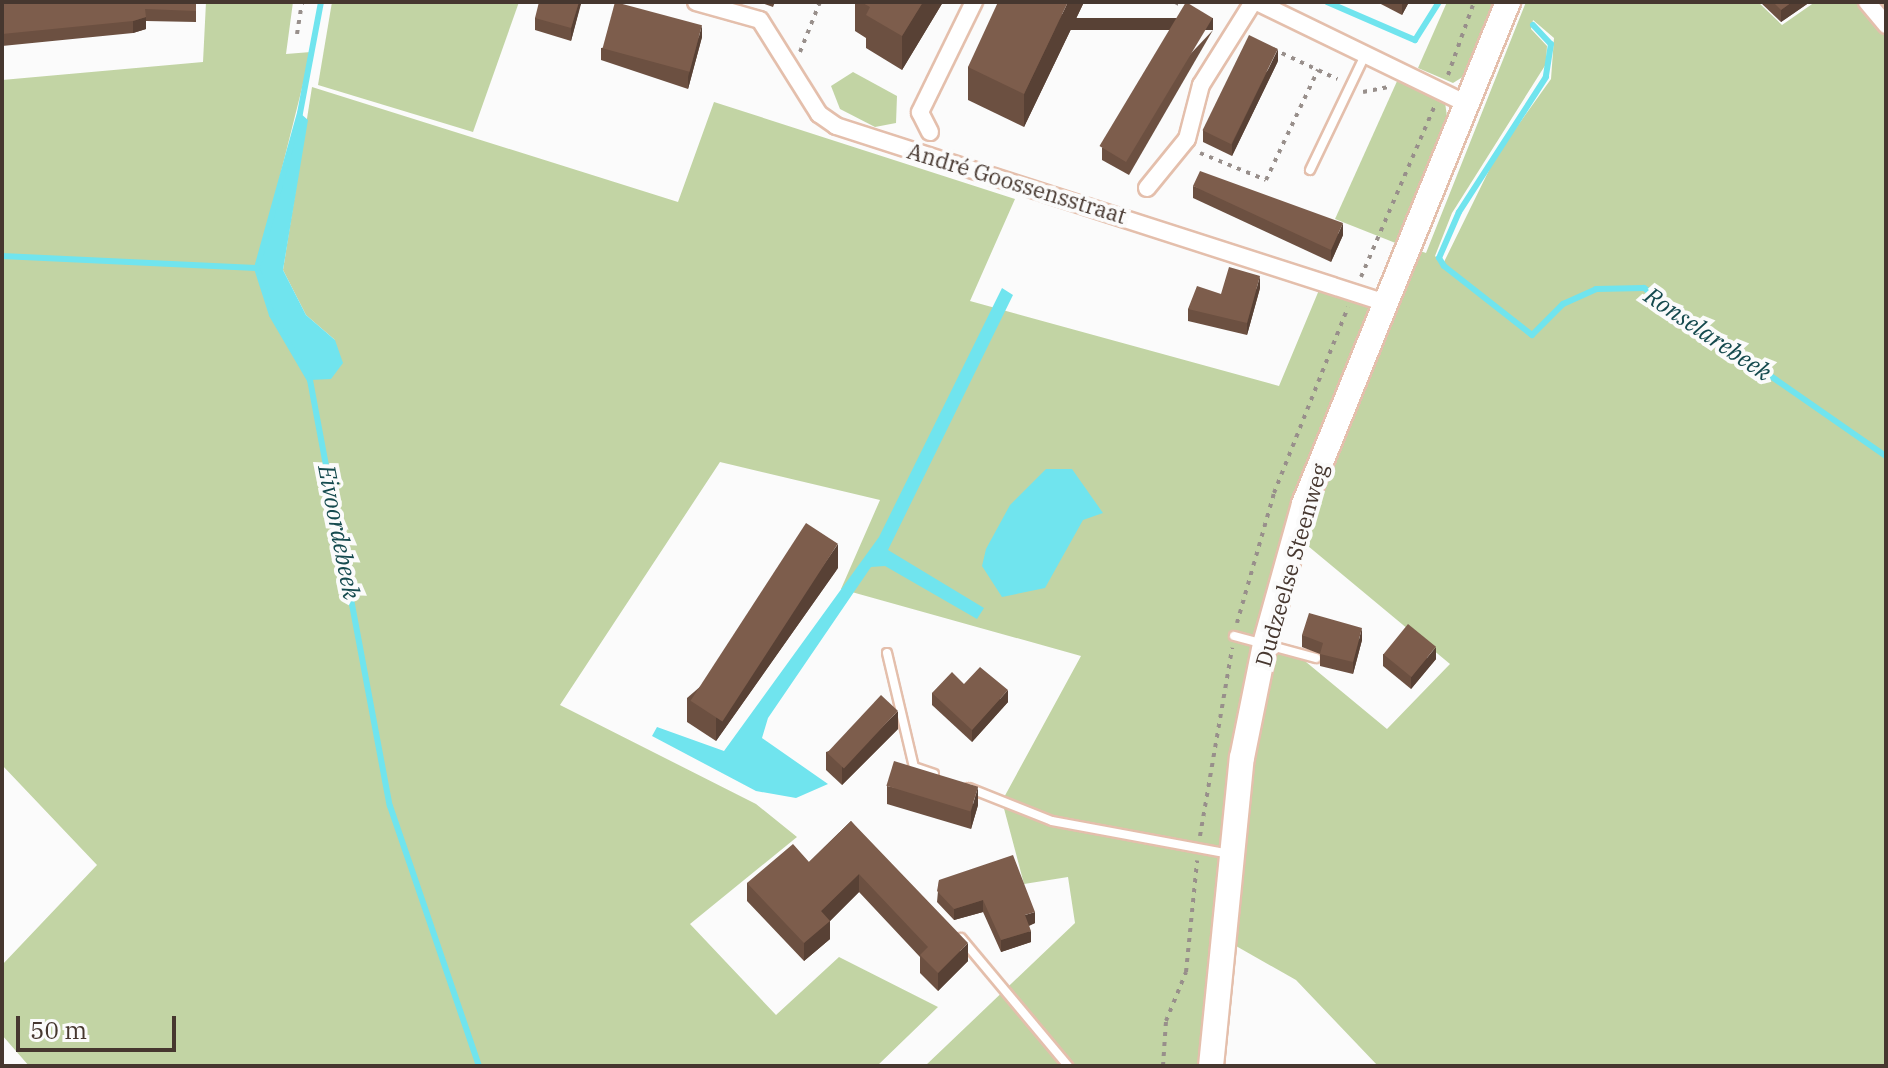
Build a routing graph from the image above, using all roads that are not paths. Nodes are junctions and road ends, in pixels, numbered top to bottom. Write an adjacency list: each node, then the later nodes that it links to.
1 (696, 2): 12 (street, André Goossensstraat)
2 (974, 2): 9 (street, André Goossensstraat)
3 (1255, 2): 7 (street, André Goossensstraat); 11 (street, André Goossensstraat)
4 (1508, 2): 8 (main road, Dudzeelse Steenweg)
5 (1867, 2): 6 (street)
6 (1886, 25)
7 (1365, 54): 8 (street, André Goossensstraat); 10 (lane)
8 (1469, 105): 12 (main road, Dudzeelse Steenweg)
9 (930, 132)
10 (1310, 170)
11 (1147, 188)
12 (1386, 303): 14 (main road, Dudzeelse Steenweg)
13 (1234, 636): 14 (lane)
14 (1265, 644): 16 (lane); 19 (main road, Dudzeelse Steenweg)
15 (887, 653): 17 (lane)
16 (1316, 658)
17 (943, 778)
18 (958, 784): 19 (lane)
19 (1230, 854): 22 (main road, Dudzeelse Steenweg)
20 (952, 928): 21 (lane)
21 (1068, 1066)
22 (1211, 1066)

